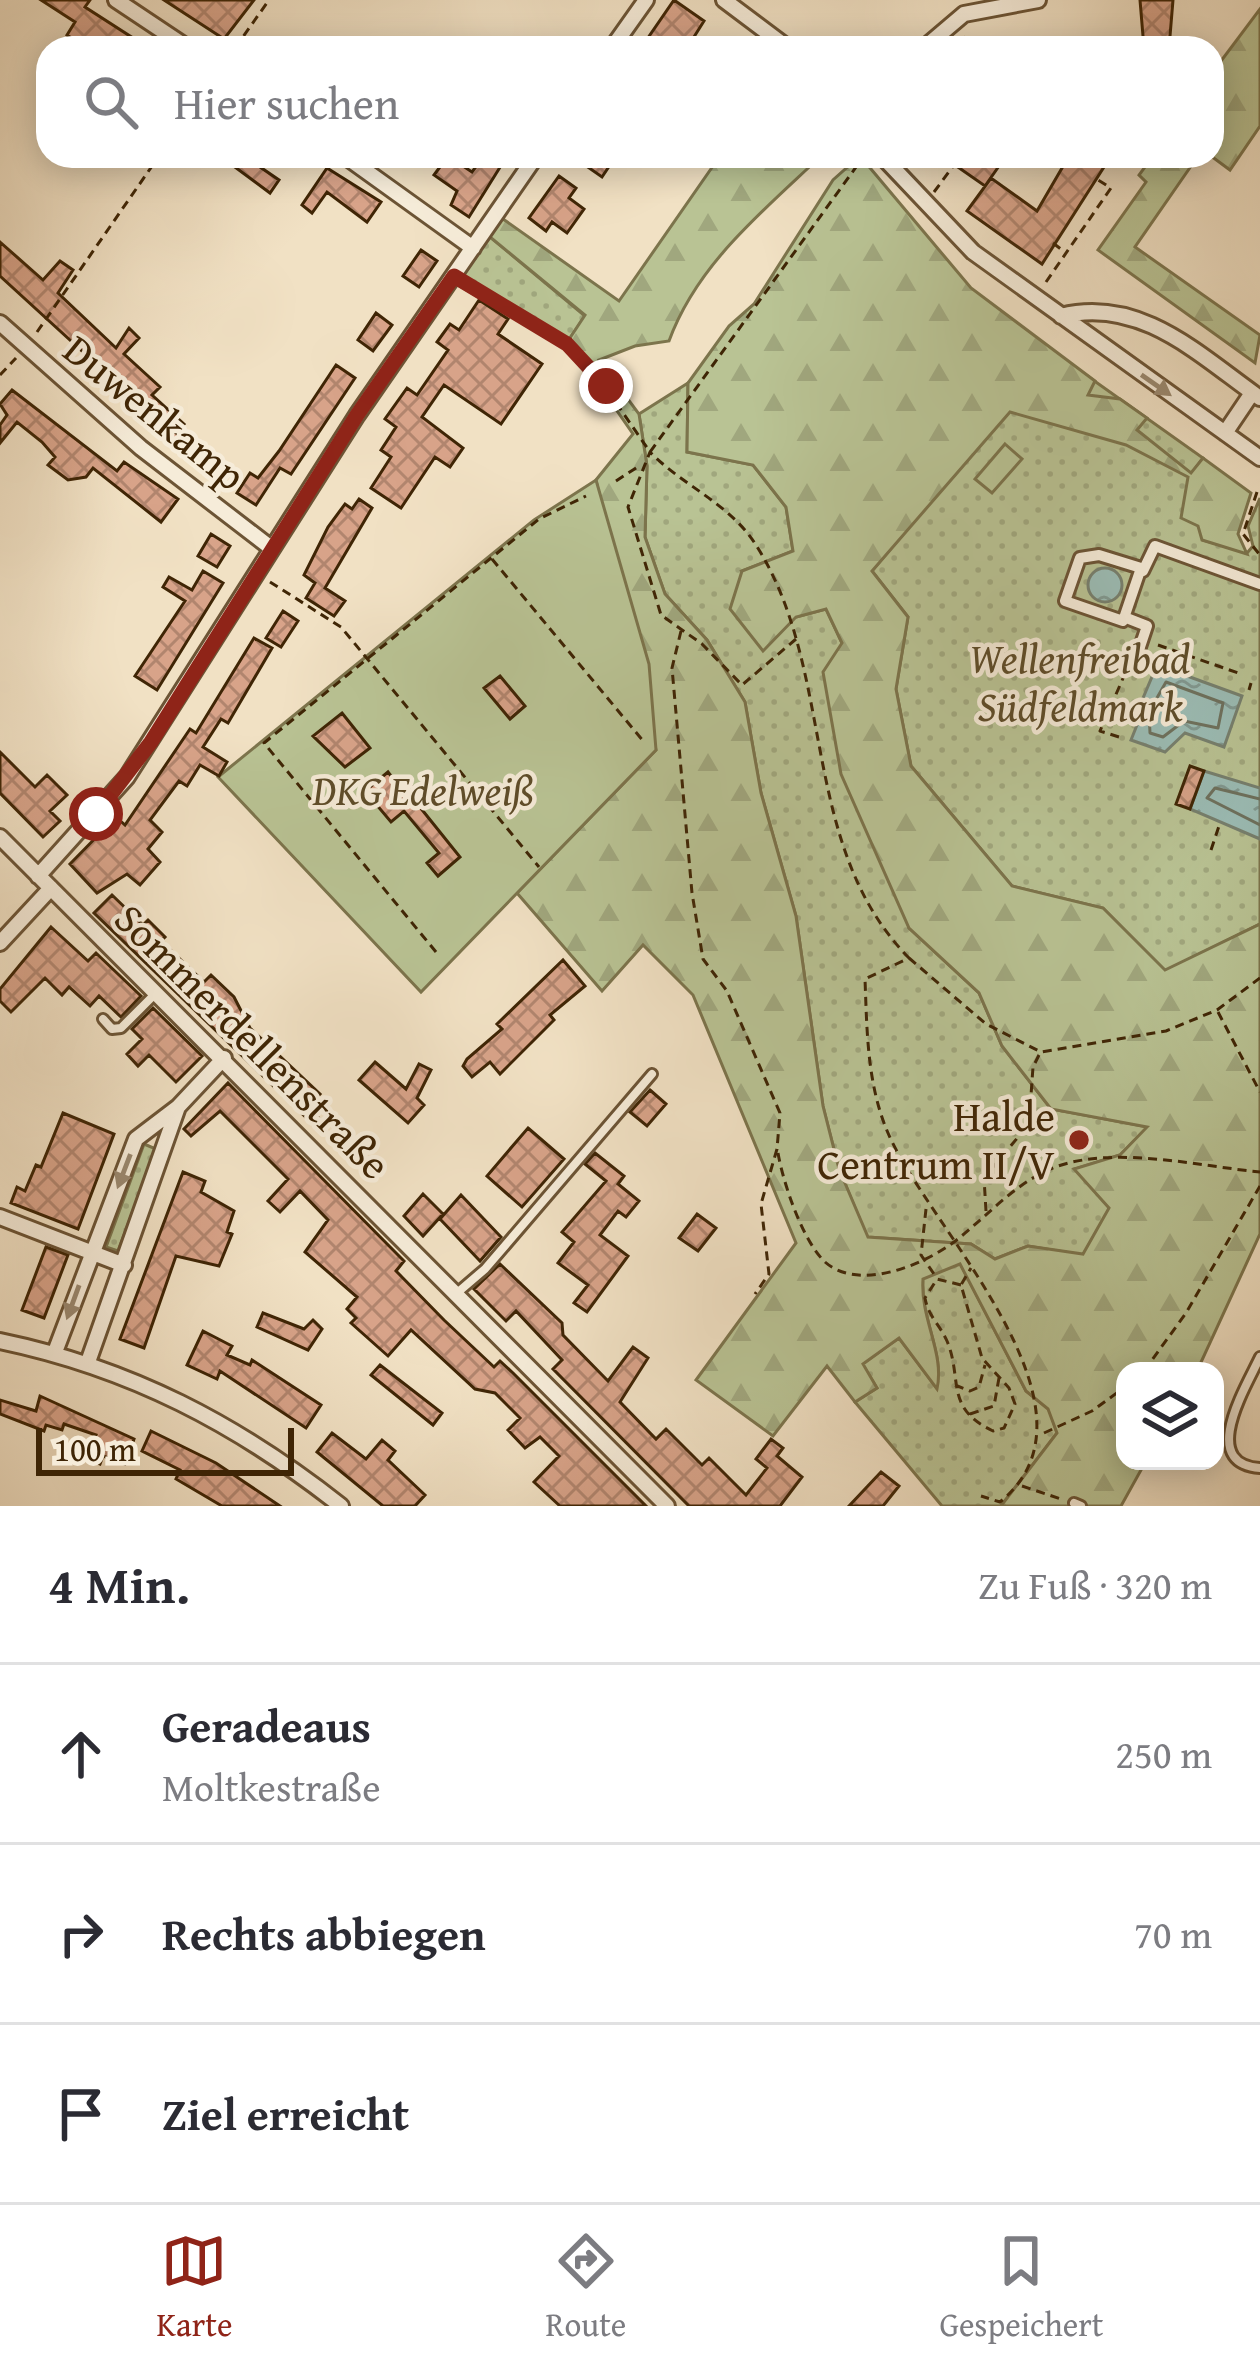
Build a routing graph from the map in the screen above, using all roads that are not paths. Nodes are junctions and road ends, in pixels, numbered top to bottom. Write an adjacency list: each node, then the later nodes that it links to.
1 (116, 0): 5 (street)
2 (646, 0): 6 (street)
3 (724, 0): 7 (street)
4 (1038, 0): 8 (street)
5 (170, 36)
6 (620, 36)
7 (772, 36)
8 (937, 36)
9 (362, 168): 12 (street)
10 (528, 168): 12 (street)
11 (892, 168): 13 (street)
12 (473, 248): 18 (street)
13 (1061, 316): 15 (street); 16 (street, one-way to 16)
14 (0, 322): 18 (street, Duwenkamp)
15 (1258, 391): 16 (street)
16 (1225, 433): 17 (street)
17 (1260, 458)
18 (271, 548): 24 (street)
19 (1140, 571): 20 (street); 21 (street); 21 (street)
20 (1260, 584)
21 (1124, 617): 22 (street)
22 (1137, 656)
23 (0, 838): 24 (street, Sommerdellenstraße)
24 (38, 876): 25 (street, Sommerdellenstraße)
25 (51, 888): 26 (street); 27 (street, Sommerdellenstraße)
26 (0, 943)
27 (157, 992): 28 (lane); 29 (street, Sommerdellenstraße)
28 (103, 1019)
29 (224, 1058): 31 (street); 35 (street, Sommerdellenstraße)
30 (652, 1074): 35 (lane)
31 (178, 1107): 33 (street, one-way to 33); 34 (street)
32 (0, 1217): 33 (street)
33 (92, 1253): 34 (street); 37 (street, one-way to 37)
34 (124, 1265): 39 (street)
35 (457, 1293): 42 (street, Sommerdellenstraße)
36 (0, 1341): 37 (street)
37 (55, 1352): 39 (street)
38 (1260, 1357): 40 (lane)
39 (88, 1362): 41 (street)
40 (1260, 1468)
41 (341, 1506)
42 (667, 1506)

